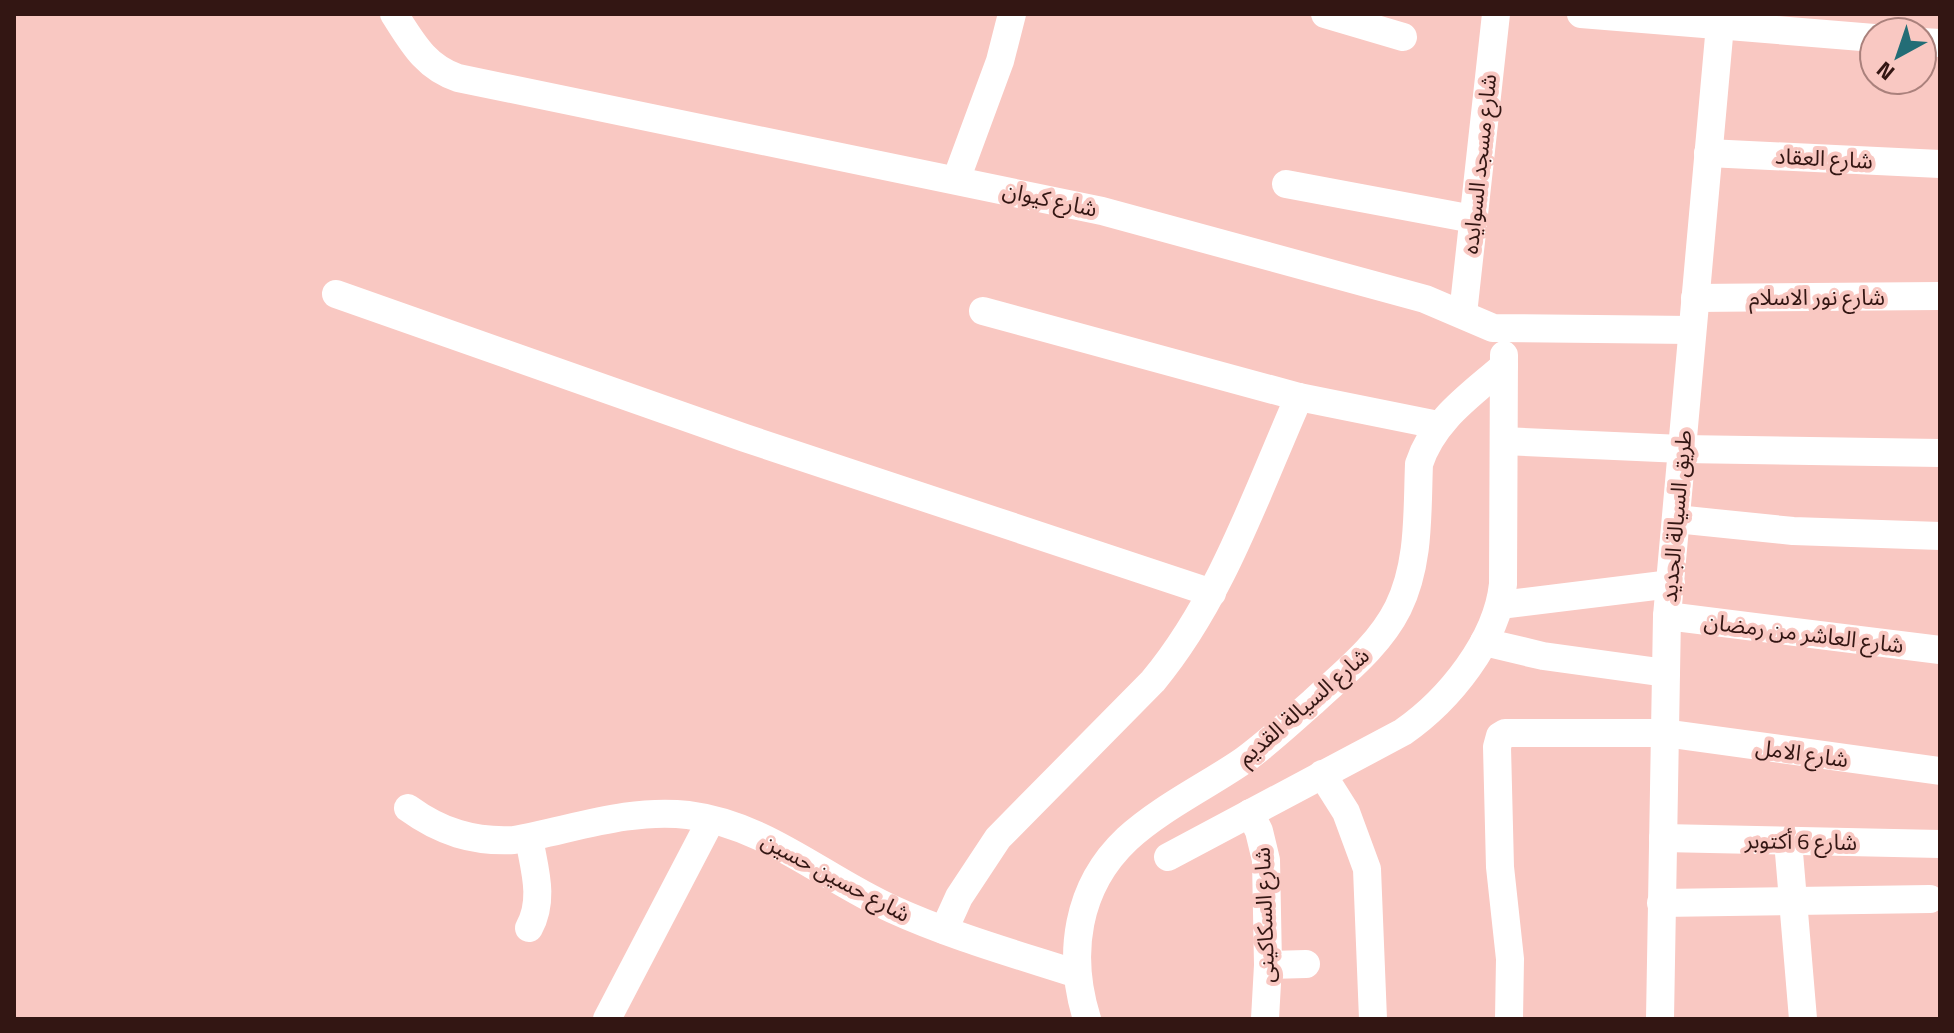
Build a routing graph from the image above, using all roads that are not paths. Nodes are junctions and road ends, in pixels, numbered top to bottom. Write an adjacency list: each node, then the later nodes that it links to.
1 (394, 14): 12 (street, شارع كيوان)
2 (1012, 14): 12 (street)
3 (1325, 14): 6 (street)
4 (1496, 14): 14 (street, شارع مسجد السوايده)
5 (1596, 15): 7 (street)
6 (1364, 20): 9 (street)
7 (1720, 20): 8 (street); 10 (street, طريق السيالة الجديد)
8 (1858, 36)
9 (1403, 37)
10 (1708, 153): 11 (street, شارع العقاد); 17 (street, طريق السيالة الجديد)
11 (1940, 164)
12 (956, 180): 19 (street, شارع كيوان)
13 (1286, 184): 14 (street)
14 (1473, 219): 19 (street, شارع مسجد السوايده)
15 (336, 294): 31 (street)
16 (1940, 296): 17 (street, شارع نور الاسلام)
17 (1695, 298): 21 (street, طريق السيالة الجديد)
18 (983, 311): 23 (street)
19 (1463, 314): 20 (street, شارع كيوان)
20 (1505, 329): 21 (street, شارع كيوان); 22 (street)
21 (1692, 330): 26 (street, طريق السيالة الجديد)
22 (1504, 366): 24 (street, شارع السيالة القديم); 25 (street)
23 (1299, 397): 24 (street); 31 (street)
24 (1438, 425): 55 (street, شارع السيالة القديم)
25 (1504, 441): 26 (street); 32 (street)
26 (1682, 449): 27 (street); 28 (street, طريق السيالة الجديد)
27 (1940, 453)
28 (1676, 519): 29 (street); 30 (street, طريق السيالة الجديد)
29 (1940, 536)
30 (1671, 584): 32 (street); 33 (street, طريق السيالة الجديد)
31 (1212, 593): 52 (street)
32 (1500, 605): 34 (street)
33 (1667, 616): 35 (street, شارع العاشر من رمضان); 36 (street, طريق السيالة الجديد)
34 (1484, 642): 36 (street); 39 (street)
35 (1940, 650)
36 (1666, 673): 37 (street, طريق السيالة الجديد)
37 (1664, 733): 38 (street, شارع الامل); 44 (street, طريق السيالة الجديد); 60 (street, شارع الامل)
38 (1940, 771)
39 (1322, 774): 41 (street); 59 (street)
40 (408, 808): 43 (street, شارع حسين حسين)
41 (1250, 813): 47 (street); 54 (street, شارع السكاكينى)
42 (711, 820): 43 (street, شارع حسين حسين); 52 (street, شارع حسين حسين); 56 (street)
43 (529, 838): 51 (street)
44 (1663, 838): 45 (street, شارع 6 أكتوبر); 50 (street, طريق السيالة الجديد)
45 (1788, 841): 46 (street, شارع 6 أكتوبر); 49 (street)
46 (1940, 844)
47 (1168, 857)
48 (1930, 899): 49 (street)
49 (1793, 901): 50 (street); 62 (street)
50 (1661, 903): 61 (street, طريق السيالة الجديد)
51 (529, 928)
52 (944, 930): 55 (street, شارع حسين حسين)
53 (1306, 964): 54 (street)
54 (1268, 965): 58 (street, شارع السكاكينى)
55 (1077, 974): 57 (street, شارع السيالة القديم)
56 (607, 1019)
57 (1087, 1019)
58 (1265, 1019)
59 (1373, 1019)
60 (1509, 1019)
61 (1660, 1019)
62 (1803, 1019)

